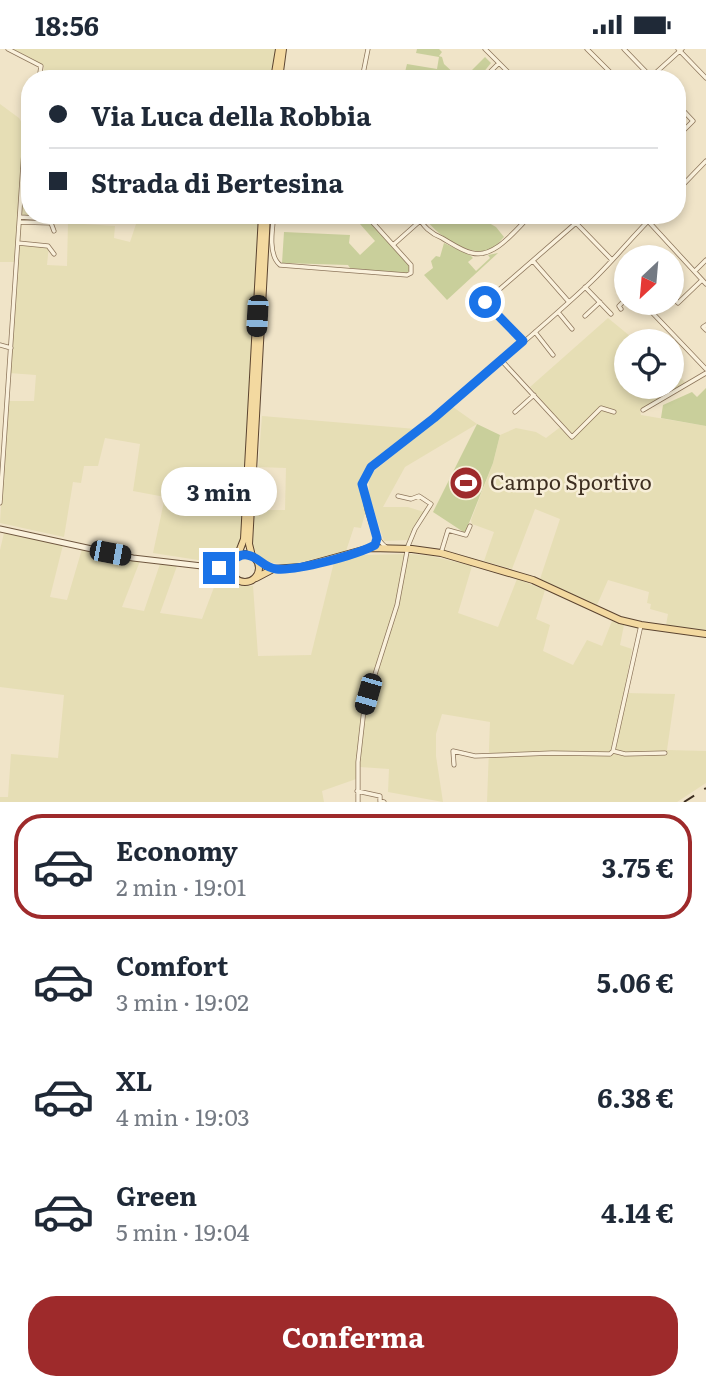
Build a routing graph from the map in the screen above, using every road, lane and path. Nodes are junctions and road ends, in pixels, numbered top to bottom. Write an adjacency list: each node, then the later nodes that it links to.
1 (8, 49): 10 (street)
2 (281, 49): 11 (main road)
3 (368, 49): 12 (street)
4 (485, 49): 8 (street)
5 (587, 49): 15 (street)
6 (624, 49): 16 (street)
7 (680, 50): 17 (street); 18 (street)
8 (499, 63): 13 (street); 14 (street)
9 (706, 67): 18 (street)
10 (40, 70)
11 (278, 70)
12 (364, 70)
13 (492, 70)
14 (506, 70)
15 (608, 70)
16 (644, 70)
17 (660, 70)
18 (701, 72): 19 (street)
19 (706, 78)
20 (686, 114): 21 (street)
21 (686, 128)
22 (706, 162): 23 (street)
23 (686, 182)
24 (21, 203): 25 (street)
25 (20, 220): 39 (street)
26 (51, 224): 38 (street)
27 (264, 224): 76 (main road)
28 (265, 224): 77 (main road)
29 (274, 224): 40 (street)
30 (374, 224): 40 (street)
31 (417, 224): 40 (street)
32 (423, 224): 33 (street)
33 (522, 224)
34 (575, 224): 46 (street)
35 (577, 224): 44 (street)
36 (645, 224): 44 (street)
37 (651, 224): 41 (street)
38 (54, 231)
39 (18, 243): 42 (street); 61 (street)
40 (393, 245)
41 (671, 245)
42 (54, 254)
43 (684, 259): 47 (street)
44 (612, 260): 49 (street)
45 (706, 260): 47 (street)
46 (533, 261): 51 (street); 59 (street)
47 (694, 271): 48 (street)
48 (704, 282): 50 (street)
49 (585, 287): 51 (street); 52 (street)
50 (684, 298)
51 (569, 302): 53 (street)
52 (600, 302): 54 (street); 56 (street)
53 (558, 312): 57 (street); 58 (street)
54 (611, 314)
55 (654, 315): 64 (street)
56 (585, 316)
57 (572, 328)
58 (534, 332): 59 (street); 62 (street)
59 (523, 341): 63 (street)
60 (0, 345): 61 (street)
61 (10, 348): 70 (street)
62 (553, 355)
63 (502, 360): 65 (street); 73 (street)
64 (706, 371): 66 (street)
65 (534, 395): 67 (street); 68 (street)
66 (643, 409)
67 (515, 412)
68 (614, 412)
69 (398, 496): 74 (street)
70 (0, 503)
71 (470, 526): 75 (street)
72 (0, 529): 78 (street)
73 (377, 546): 74 (main road); 74 (main road); 79 (main road)
74 (407, 550): 75 (main road); 87 (street)
75 (441, 553): 82 (main road)
76 (235, 559): 77 (main road); 78 (street); 80 (main road)
77 (255, 559): 79 (main road); 81 (main road)
78 (219, 568): 80 (street)
79 (273, 569): 81 (main road)
80 (234, 576): 81 (main road)
81 (256, 578)
82 (641, 625): 83 (main road); 84 (street)
83 (706, 636)
84 (613, 751): 85 (street); 86 (street)
85 (665, 753)
86 (454, 765)
87 (357, 791): 88 (street); 89 (street)
88 (358, 802)
89 (384, 802)

